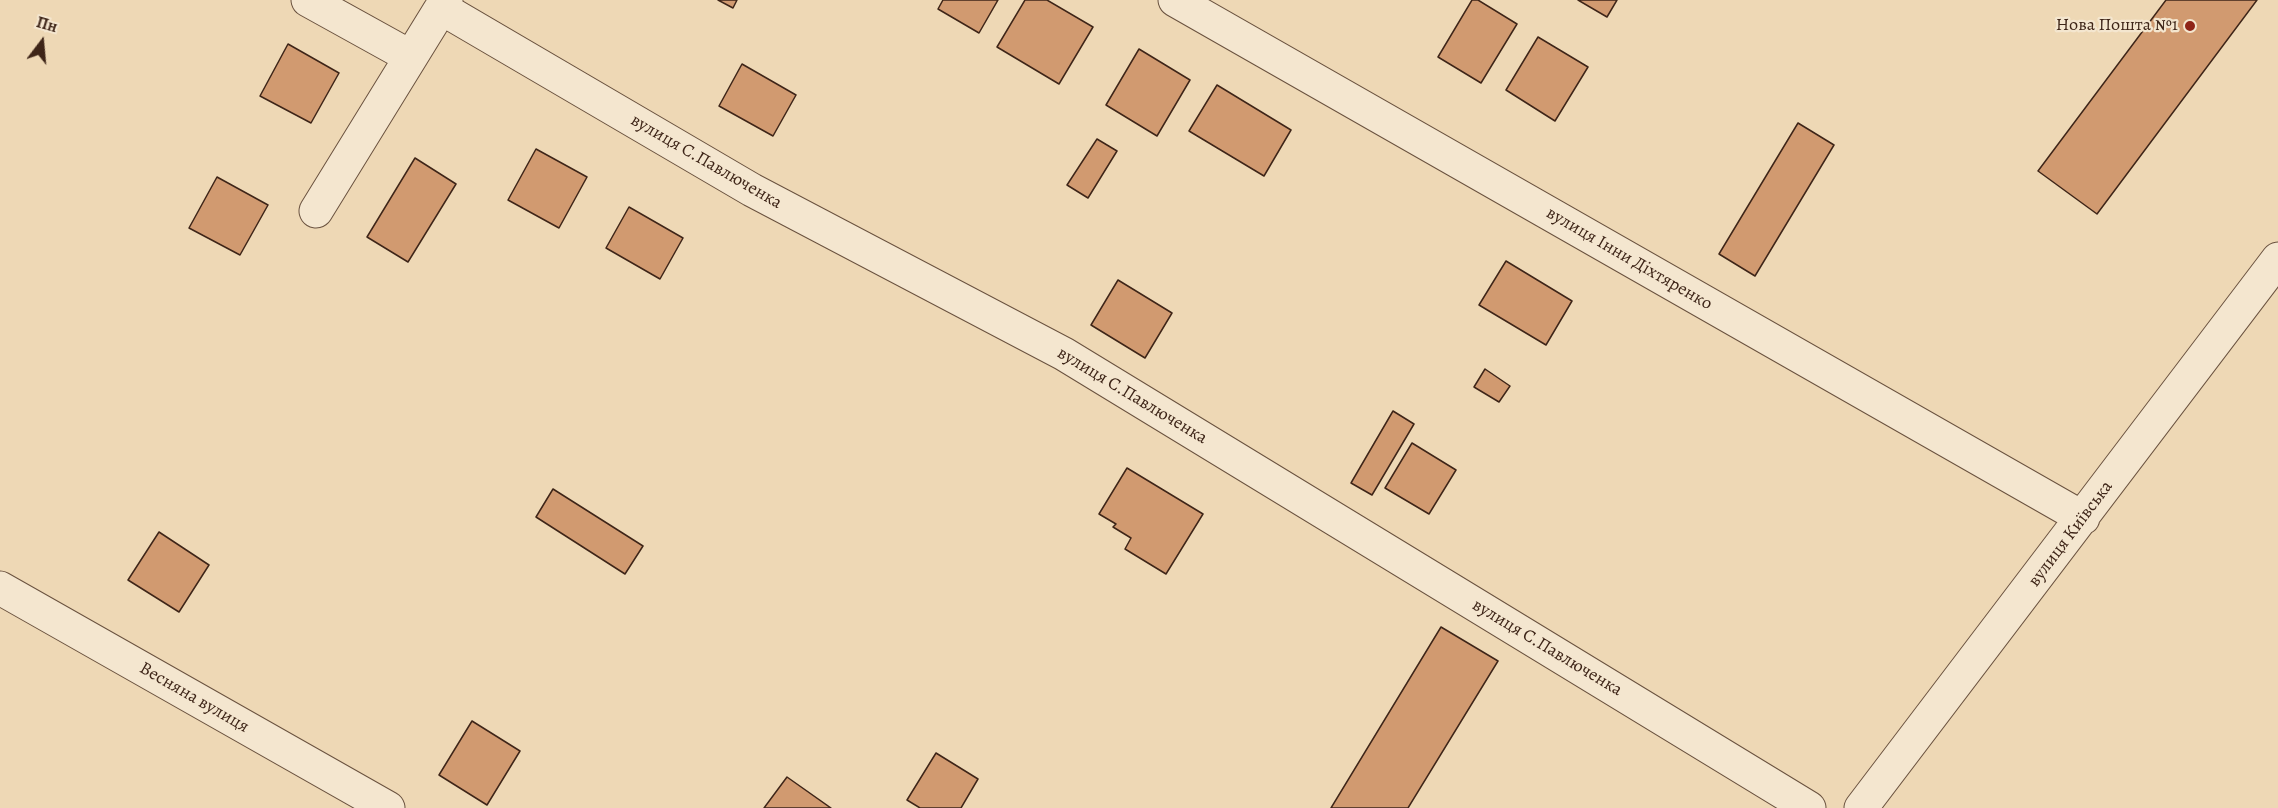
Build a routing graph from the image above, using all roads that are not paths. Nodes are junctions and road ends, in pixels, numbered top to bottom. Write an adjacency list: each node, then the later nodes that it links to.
1 (308, 0): 4 (street)
2 (1175, 0): 7 (street, вулиця Інни Діхтяренко)
3 (443, 4): 4 (street); 10 (street, вулиця С.Павлюченка)
4 (411, 57): 5 (street)
5 (316, 211)
6 (2278, 259): 7 (street, вулиця Київська)
7 (2083, 518): 11 (street, вулиця Київська)
8 (0, 588): 9 (street, Весняна вулиця)
9 (388, 808)
10 (1809, 808)
11 (1862, 808)

